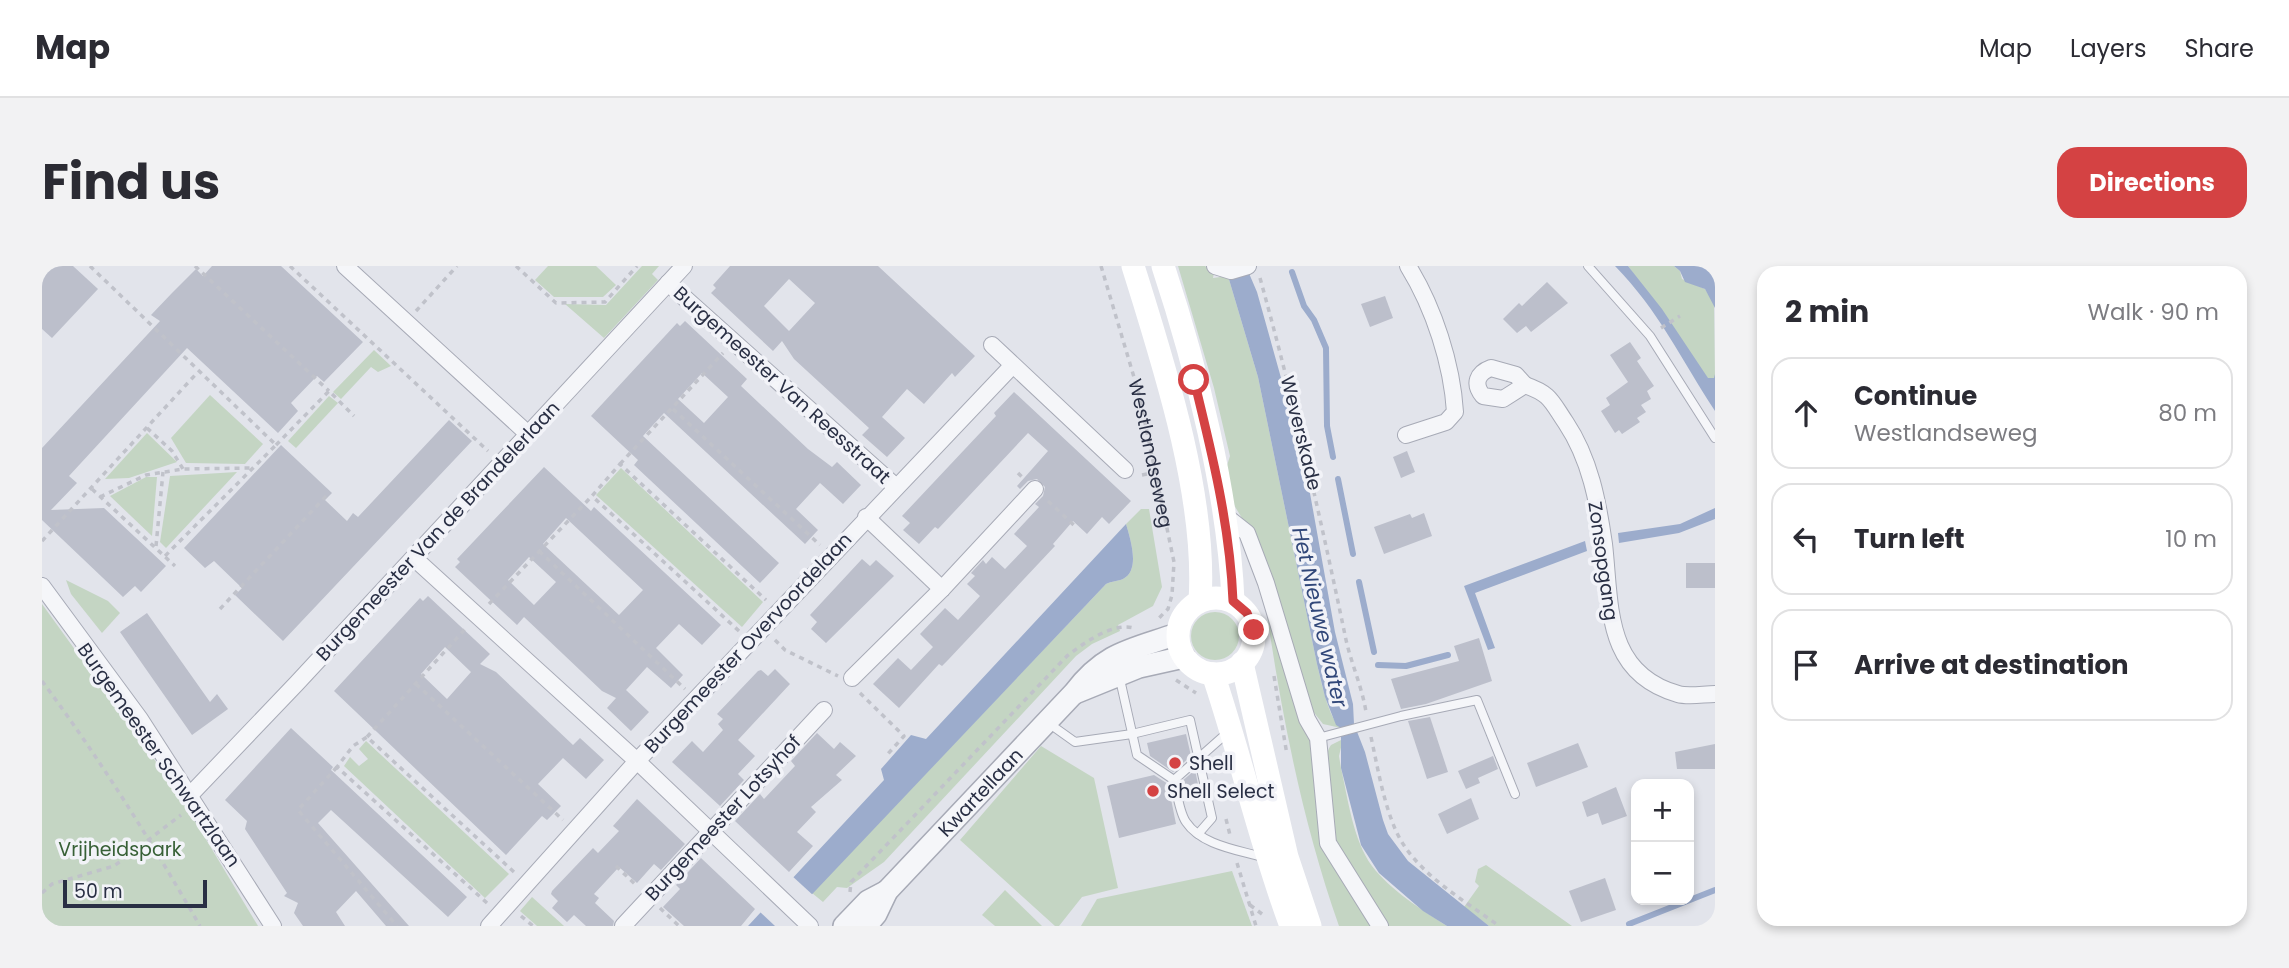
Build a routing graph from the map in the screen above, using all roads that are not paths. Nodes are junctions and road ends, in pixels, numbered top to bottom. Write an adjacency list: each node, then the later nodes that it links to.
1 (345, 266): 13 (street)
2 (684, 266): 9 (street, Burgemeester Van de Brandelerlaan)
3 (1133, 266): 24 (main road, Westlandseweg)
4 (1163, 266): 19 (main road)
5 (1214, 266): 8 (street)
6 (1408, 266): 14 (street)
7 (1588, 266): 15 (lane)
8 (1242, 268)
9 (668, 284): 13 (street, Burgemeester Van de Brandelerlaan); 17 (street, Burgemeester Van Reesstraat)
10 (992, 345): 11 (street)
11 (1012, 366): 16 (street); 17 (street, Burgemeester Overvoordelaan)
12 (1525, 385): 32 (street, Zonsopgang)
13 (528, 434): 21 (street, Burgemeester Van de Brandelerlaan)
14 (1406, 435)
15 (1715, 438)
16 (1125, 470)
17 (895, 486): 20 (street, Burgemeester Overvoordelaan)
18 (1035, 489): 23 (street)
19 (1223, 514): 25 (main road); 37 (street)
20 (866, 517): 23 (street); 39 (street, Burgemeester Overvoordelaan)
21 (414, 558): 39 (street); 42 (street, Burgemeester Van de Brandelerlaan)
22 (42, 586): 42 (street, Burgemeester Schwartzlaan)
23 (942, 589): 31 (street)
24 (1200, 601): 25 (main road); 26 (main road)
25 (1233, 601): 28 (main road)
26 (1177, 634): 27 (main road); 29 (street, Kwartellaan)
27 (1184, 657): 29 (street, Kwartellaan); 30 (main road)
28 (1242, 663): 30 (main road); 54 (main road)
29 (1115, 665): 34 (street, Kwartellaan); 36 (lane)
30 (1213, 674): 35 (main road)
31 (852, 678)
32 (1715, 694)
33 (824, 710): 43 (street, Burgemeester Lotsyhof)
34 (1045, 721): 36 (lane); 46 (street, Kwartellaan)
35 (1233, 729): 38 (lane); 45 (main road)
36 (1132, 734): 38 (lane); 40 (lane)
37 (1318, 738): 41 (lane); 55 (street)
38 (1198, 758): 40 (lane); 44 (lane)
39 (637, 761): 43 (street); 49 (street, Burgemeester Overvoordelaan)
40 (1174, 780): 44 (lane)
41 (1515, 794)
42 (193, 798): 48 (street, Burgemeester Schwartzlaan)
43 (711, 832): 47 (street); 50 (street, Burgemeester Lotsyhof)
44 (1198, 834): 45 (lane)
45 (1266, 858): 53 (main road)
46 (887, 891): 51 (street, Kwartellaan); 52 (street, Kwartellaan)
47 (809, 925)
48 (273, 926)
49 (489, 926)
50 (623, 926)
51 (844, 926)
52 (866, 926)
53 (1291, 926)
54 (1310, 926)
55 (1380, 926)

